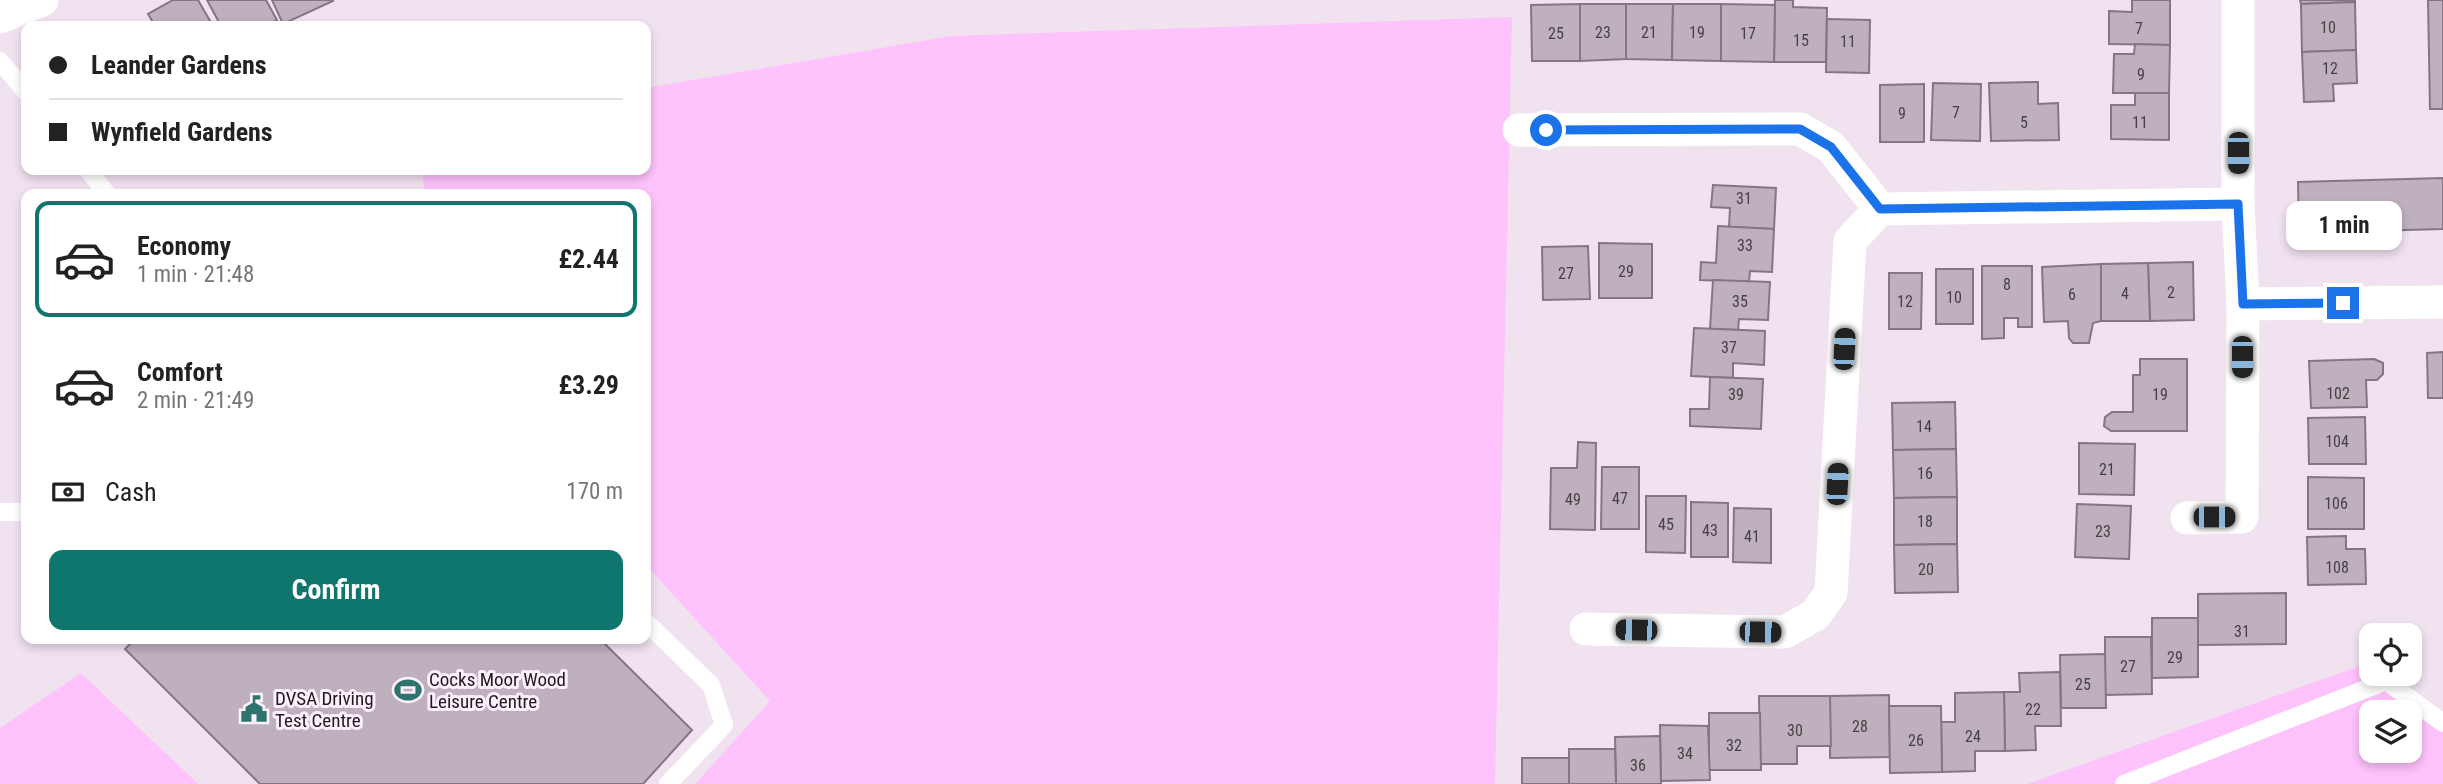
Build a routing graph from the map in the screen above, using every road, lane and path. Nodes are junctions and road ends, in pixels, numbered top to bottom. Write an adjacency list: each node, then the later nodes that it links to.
1 (42, 0): 3 (street)
2 (2238, 0): 9 (street)
3 (0, 17)
4 (0, 61): 5 (lane)
5 (21, 86)
6 (1519, 130): 10 (street)
7 (92, 175): 8 (lane)
8 (103, 189)
9 (2238, 204): 10 (street); 12 (street)
10 (1880, 209): 17 (street)
11 (2443, 302): 12 (street)
12 (2243, 304): 15 (street)
13 (0, 512): 14 (lane)
14 (21, 512)
15 (2187, 518)
16 (651, 627): 19 (lane)
17 (1586, 629)
18 (2443, 723): 20 (lane)
19 (668, 784)
20 (2124, 784)

